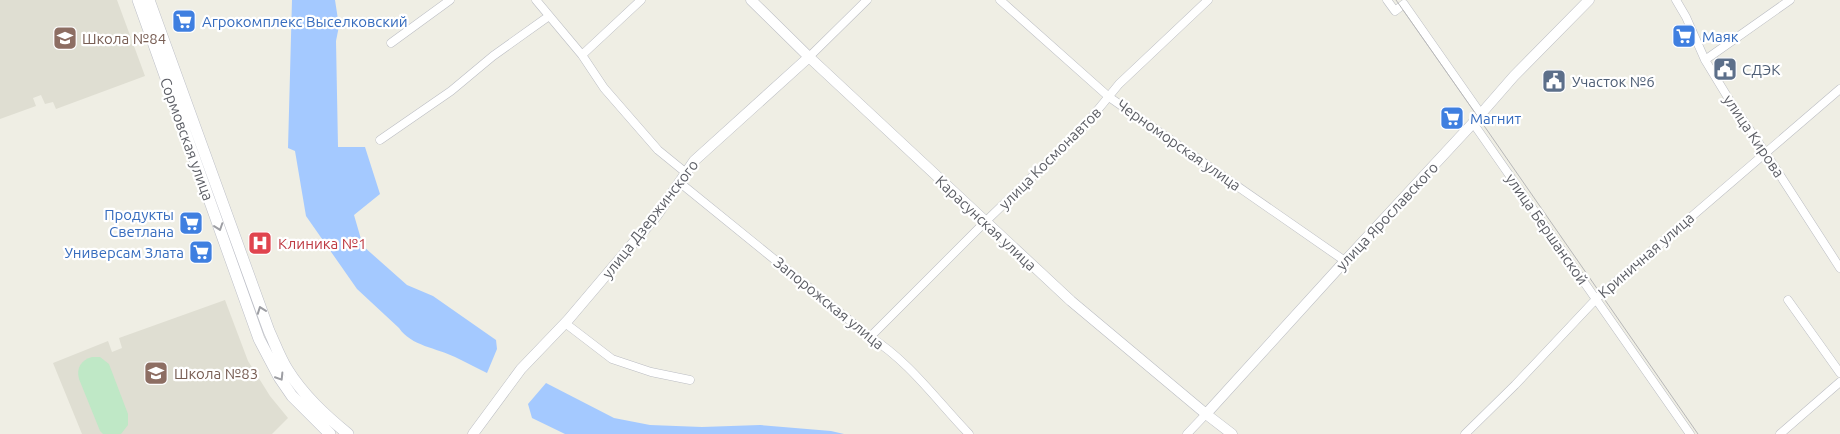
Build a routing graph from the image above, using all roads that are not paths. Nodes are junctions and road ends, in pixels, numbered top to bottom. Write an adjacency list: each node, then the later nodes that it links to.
1 (138, 0): 15 (main road, Сормовская улица)
2 (149, 0): 15 (main road, Сормовская улица)
3 (450, 0): 16 (street)
4 (536, 0): 14 (street)
5 (641, 0): 17 (street)
6 (751, 0): 18 (street, Карасунская улица)
7 (867, 0): 18 (street, улица Дзержинского)
8 (1000, 0): 21 (street, Черноморская улица)
9 (1208, 0): 21 (street, улица Космонавтов)
10 (1387, 0): 22 (street)
11 (1589, 0): 22 (street, улица Ярославского)
12 (1676, 0): 19 (street, улица Кирова)
13 (1790, 0): 19 (street)
14 (548, 16): 17 (street); 24 (street)
15 (150, 18): 31 (main road, Сормовская улица); 32 (main road, Сормовская улица, one-way to 32)
16 (391, 43)
17 (582, 55): 26 (street)
18 (809, 57): 26 (street, улица Дзержинского); 28 (street, Карасунская улица)
19 (1705, 60): 25 (street, улица Кирова)
20 (1840, 89): 25 (street, Криничная улица)
21 (1109, 97): 28 (street, улица Космонавтов); 29 (street, Черноморская улица)
22 (1481, 114): 23 (street, улица Ярославского)
23 (1474, 122): 29 (street, улица Ярославского); 33 (street, улица Бершанской)
24 (380, 140)
25 (1765, 152): 30 (street, улица Кирова); 33 (street, Криничная улица)
26 (685, 172): 27 (street, улица Дзержинского)
27 (680, 182): 35 (street, улица Дзержинского); 36 (street, Запорожская улица)
28 (985, 222): 36 (street, улица Космонавтов); 40 (street, Карасунская улица)
29 (1344, 261): 40 (street, улица Ярославского)
30 (1840, 268)
31 (248, 274): 32 (main road); 42 (main road, Сормовская улица, one-way to 31)
32 (236, 278): 41 (main road, Сормовская улица, one-way to 41)
33 (1595, 299): 47 (street, Криничная улица); 48 (street, улица Бершанской)
34 (1788, 300): 37 (street)
35 (564, 323): 38 (street); 43 (street, улица Дзержинского)
36 (870, 337): 44 (street, Запорожская улица)
37 (1840, 373)
38 (690, 380)
39 (1840, 382): 49 (street)
40 (1206, 414): 45 (street, улица Ярославского); 46 (street, Карасунская улица)
41 (330, 434)
42 (348, 434)
43 (473, 434)
44 (969, 434)
45 (1187, 434)
46 (1232, 434)
47 (1465, 434)
48 (1690, 434)
49 (1780, 434)

